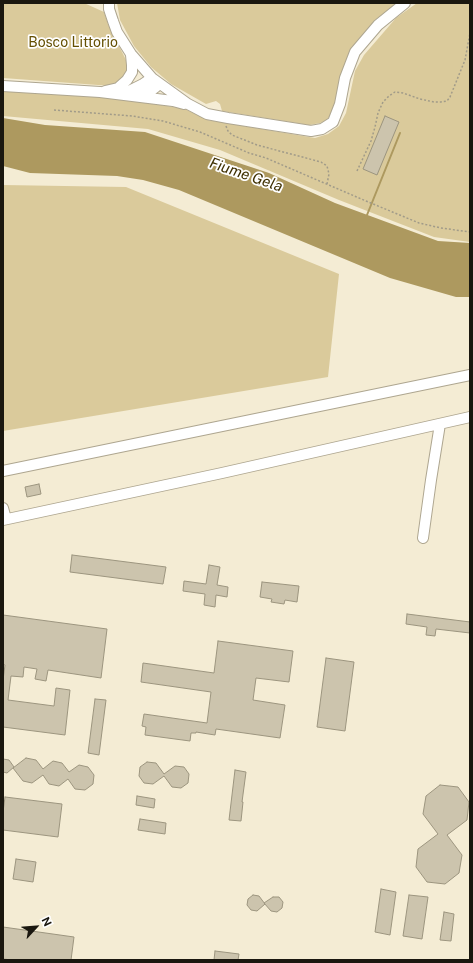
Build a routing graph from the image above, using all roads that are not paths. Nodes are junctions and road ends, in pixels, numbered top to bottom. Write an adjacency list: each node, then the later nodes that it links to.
1 (109, 3): 3 (street)
2 (405, 3): 8 (street)
3 (131, 54): 4 (street); 6 (street)
4 (155, 80): 6 (street); 7 (street); 8 (street)
5 (3, 86): 6 (street)
6 (100, 92): 7 (street)
7 (136, 96): 8 (street)
8 (188, 104)
9 (470, 375): 12 (street)
10 (470, 417): 11 (street)
11 (440, 424): 14 (street); 15 (street)
12 (3, 472)
13 (3, 508): 14 (street)
14 (5, 519)
15 (423, 538)

